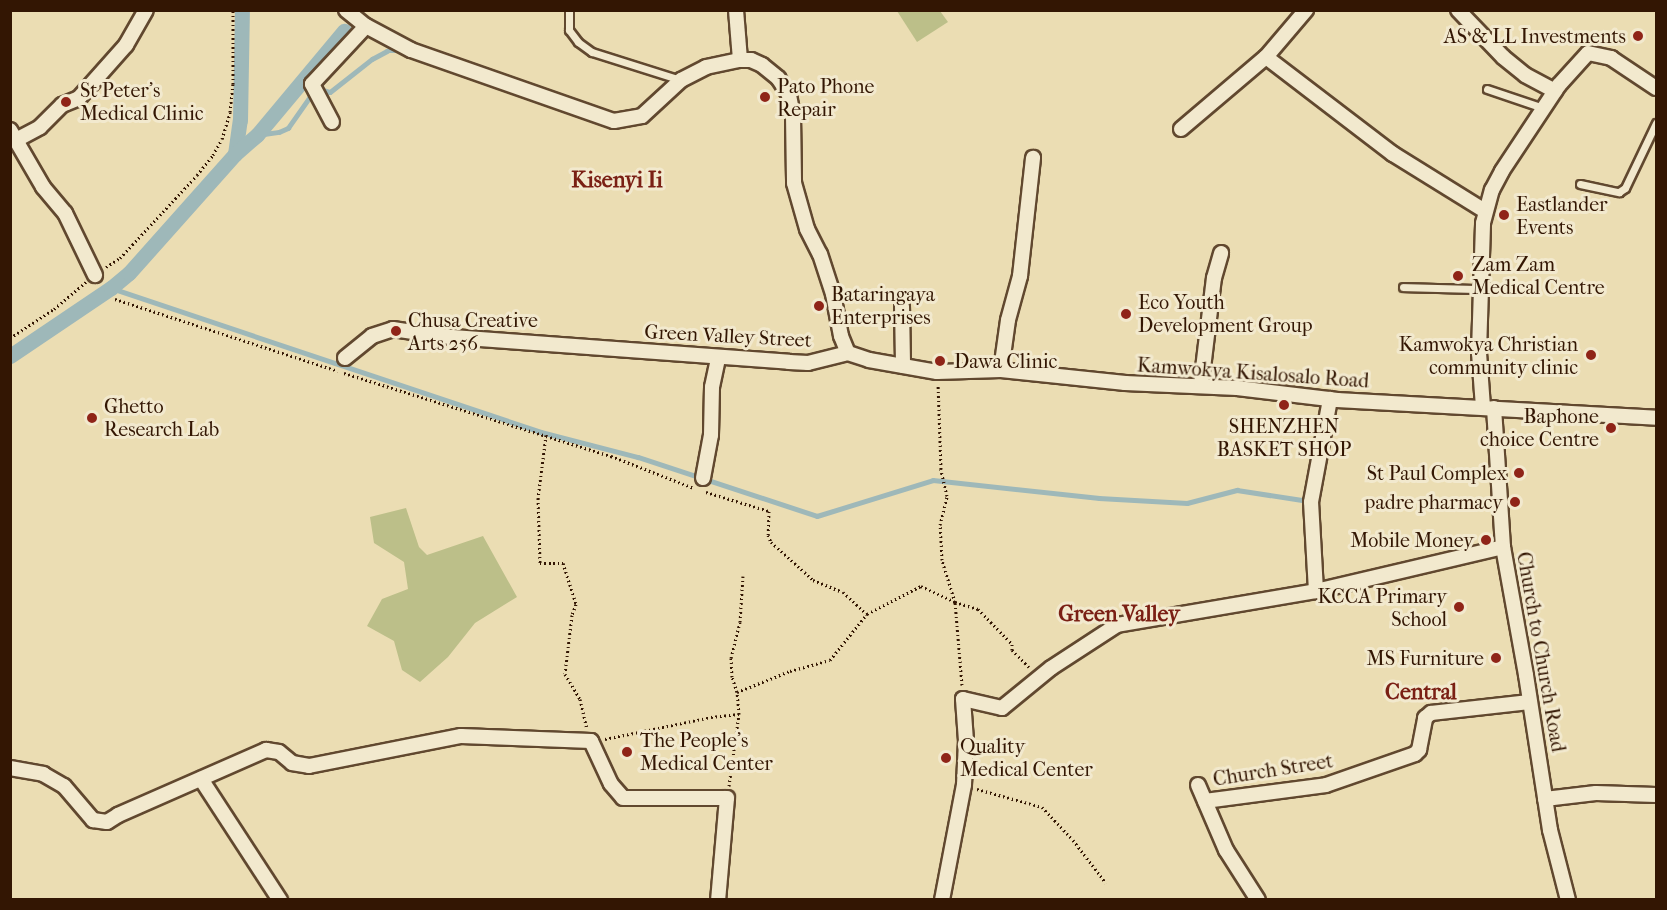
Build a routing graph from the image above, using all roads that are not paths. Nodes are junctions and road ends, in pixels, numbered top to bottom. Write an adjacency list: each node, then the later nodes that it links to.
1 (146, 10): 18 (street)
2 (569, 10): 10 (lane)
3 (736, 10): 9 (street)
4 (1306, 10): 8 (street)
5 (1458, 10): 13 (street)
6 (347, 11): 7 (street)
7 (366, 26): 10 (street); 15 (street)
8 (1266, 57): 17 (street); 21 (street)
9 (740, 60): 10 (street); 27 (street)
10 (681, 80)
11 (1656, 88): 13 (street)
12 (1487, 89): 14 (lane)
13 (1555, 91): 14 (street)
14 (1543, 108): 21 (street)
15 (332, 122)
16 (1656, 123): 20 (lane)
17 (1181, 129)
18 (13, 135): 23 (street)
19 (1033, 159): 31 (street)
20 (1580, 184)
21 (1485, 211): 25 (street)
22 (1221, 253): 32 (street)
23 (95, 275)
24 (1403, 287): 25 (lane)
25 (1481, 289): 34 (street)
26 (902, 306): 30 (street)
27 (848, 353): 29 (street, Green Valley Street); 30 (street, Kamwokya Kisalosalo Road)
28 (345, 358): 29 (street, Green Valley Street)
29 (718, 358): 36 (street)
30 (903, 366): 31 (street, Kamwokya Kisalosalo Road)
31 (1001, 370): 32 (street, Kamwokya Kisalosalo Road)
32 (1201, 385): 33 (street, Kamwokya Kisalosalo Road)
33 (1330, 399): 34 (street, Kamwokya Kisalosalo Road); 38 (street)
34 (1489, 407): 35 (street, Kamwokya Kisalosalo Road); 37 (street, Church to Church Road)
35 (1656, 418)
36 (703, 478)
37 (1503, 547): 38 (street); 39 (street, Church to Church Road)
38 (1316, 591): 50 (street)
39 (1529, 702): 46 (street, Church to Church Road); 47 (street, Church Street)
40 (10, 761): 42 (street)
41 (10, 768): 42 (street)
42 (43, 774): 43 (street)
43 (201, 779): 48 (street); 49 (street)
44 (1198, 785): 47 (street)
45 (1656, 795): 46 (street)
46 (1545, 799): 52 (street, Church to Church Road)
47 (1205, 801): 51 (street)
48 (280, 900)
49 (718, 900)
50 (942, 900)
51 (1258, 900)
52 (1568, 900)

